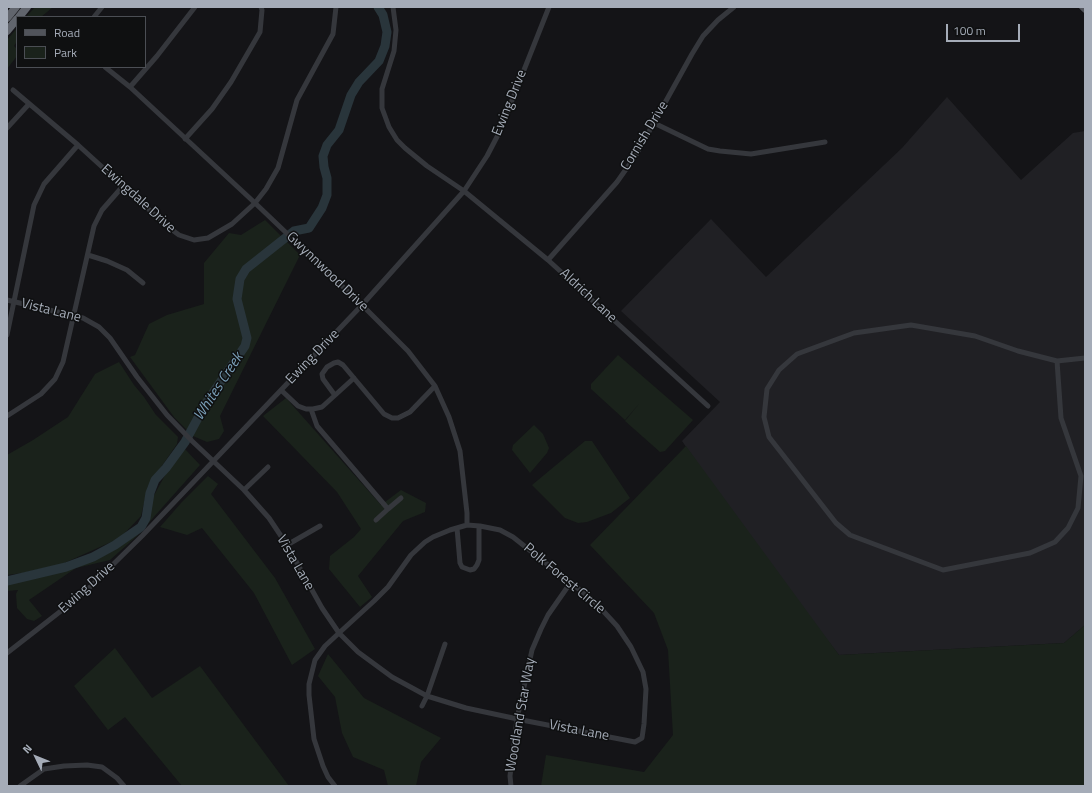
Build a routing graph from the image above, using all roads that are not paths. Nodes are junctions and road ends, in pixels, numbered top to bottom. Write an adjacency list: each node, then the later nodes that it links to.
1 (16, 7): 12 (highway)
2 (27, 7): 10 (highway)
3 (102, 7): 11 (street)
4 (195, 7): 16 (street)
5 (261, 7): 21 (street)
6 (336, 7): 26 (street, Ewingdale Drive)
7 (392, 7): 25 (street, Aldrich Lane)
8 (549, 7): 25 (street, Ewing Drive)
9 (734, 7): 19 (street, Cornish Drive)
10 (20, 16)
11 (95, 16)
12 (7, 18)
13 (16, 20): 14 (highway)
14 (7, 31)
15 (106, 68): 16 (street, Gwynnwood Drive)
16 (130, 87): 21 (street, Gwynnwood Drive)
17 (13, 90): 18 (street, Ewingdale Drive)
18 (29, 104): 20 (street); 23 (street, Ewingdale Drive)
19 (654, 123): 22 (street); 28 (street, Cornish Drive)
20 (7, 128)
21 (185, 139): 26 (street, Gwynnwood Drive)
22 (825, 142)
23 (78, 145): 24 (street, Ewingdale Drive); 31 (street)
24 (123, 186): 26 (street, Ewingdale Drive); 27 (street)
25 (464, 191): 28 (street, Aldrich Lane); 32 (street, Ewing Drive)
26 (255, 203): 32 (street, Gwynnwood Drive)
27 (88, 255): 29 (street); 33 (street)
28 (548, 260): 41 (street, Aldrich Lane)
29 (143, 283)
30 (7, 300): 31 (street, Vista Lane)
31 (15, 302): 33 (street, Vista Lane); 34 (street)
32 (362, 305): 38 (street, Gwynnwood Drive); 39 (street, Ewing Drive)
33 (74, 316): 43 (street); 44 (street, Vista Lane)
34 (7, 334)
35 (1085, 358): 36 (street)
36 (1057, 361): 36 (street)
37 (354, 378): 38 (street); 40 (street); 40 (street)
38 (435, 386): 50 (street, Gwynnwood Drive)
39 (281, 390): 42 (street); 44 (street, Ewing Drive)
40 (334, 394): 42 (street)
41 (708, 406)
42 (311, 409): 48 (street)
43 (7, 416)
44 (213, 461): 46 (street, Vista Lane); 58 (street, Ewing Drive)
45 (268, 467): 46 (street)
46 (244, 490): 54 (street, Vista Lane)
47 (401, 498): 48 (street)
48 (388, 509): 49 (street)
49 (376, 520)
50 (467, 525): 52 (street, Polk Forest Circle); 53 (street, Polk Forest Circle)
51 (320, 526): 54 (street)
52 (479, 526): 53 (street); 55 (street, Polk Forest Circle)
53 (457, 528): 56 (street, Polk Forest Circle)
54 (287, 545): 56 (street, Vista Lane)
55 (571, 582): 61 (street, Woodland Star Way); 62 (street, Polk Forest Circle)
56 (339, 633): 59 (street, Vista Lane); 65 (street, Polk Forest Circle)
57 (445, 644): 59 (street)
58 (7, 653)
59 (427, 696): 60 (street); 61 (street, Vista Lane)
60 (422, 706)
61 (518, 719): 62 (street, Vista Lane); 66 (street, Woodland Star Way)
62 (635, 742)
63 (20, 786): 64 (street)
64 (124, 786)
65 (335, 786)
66 (511, 786)

